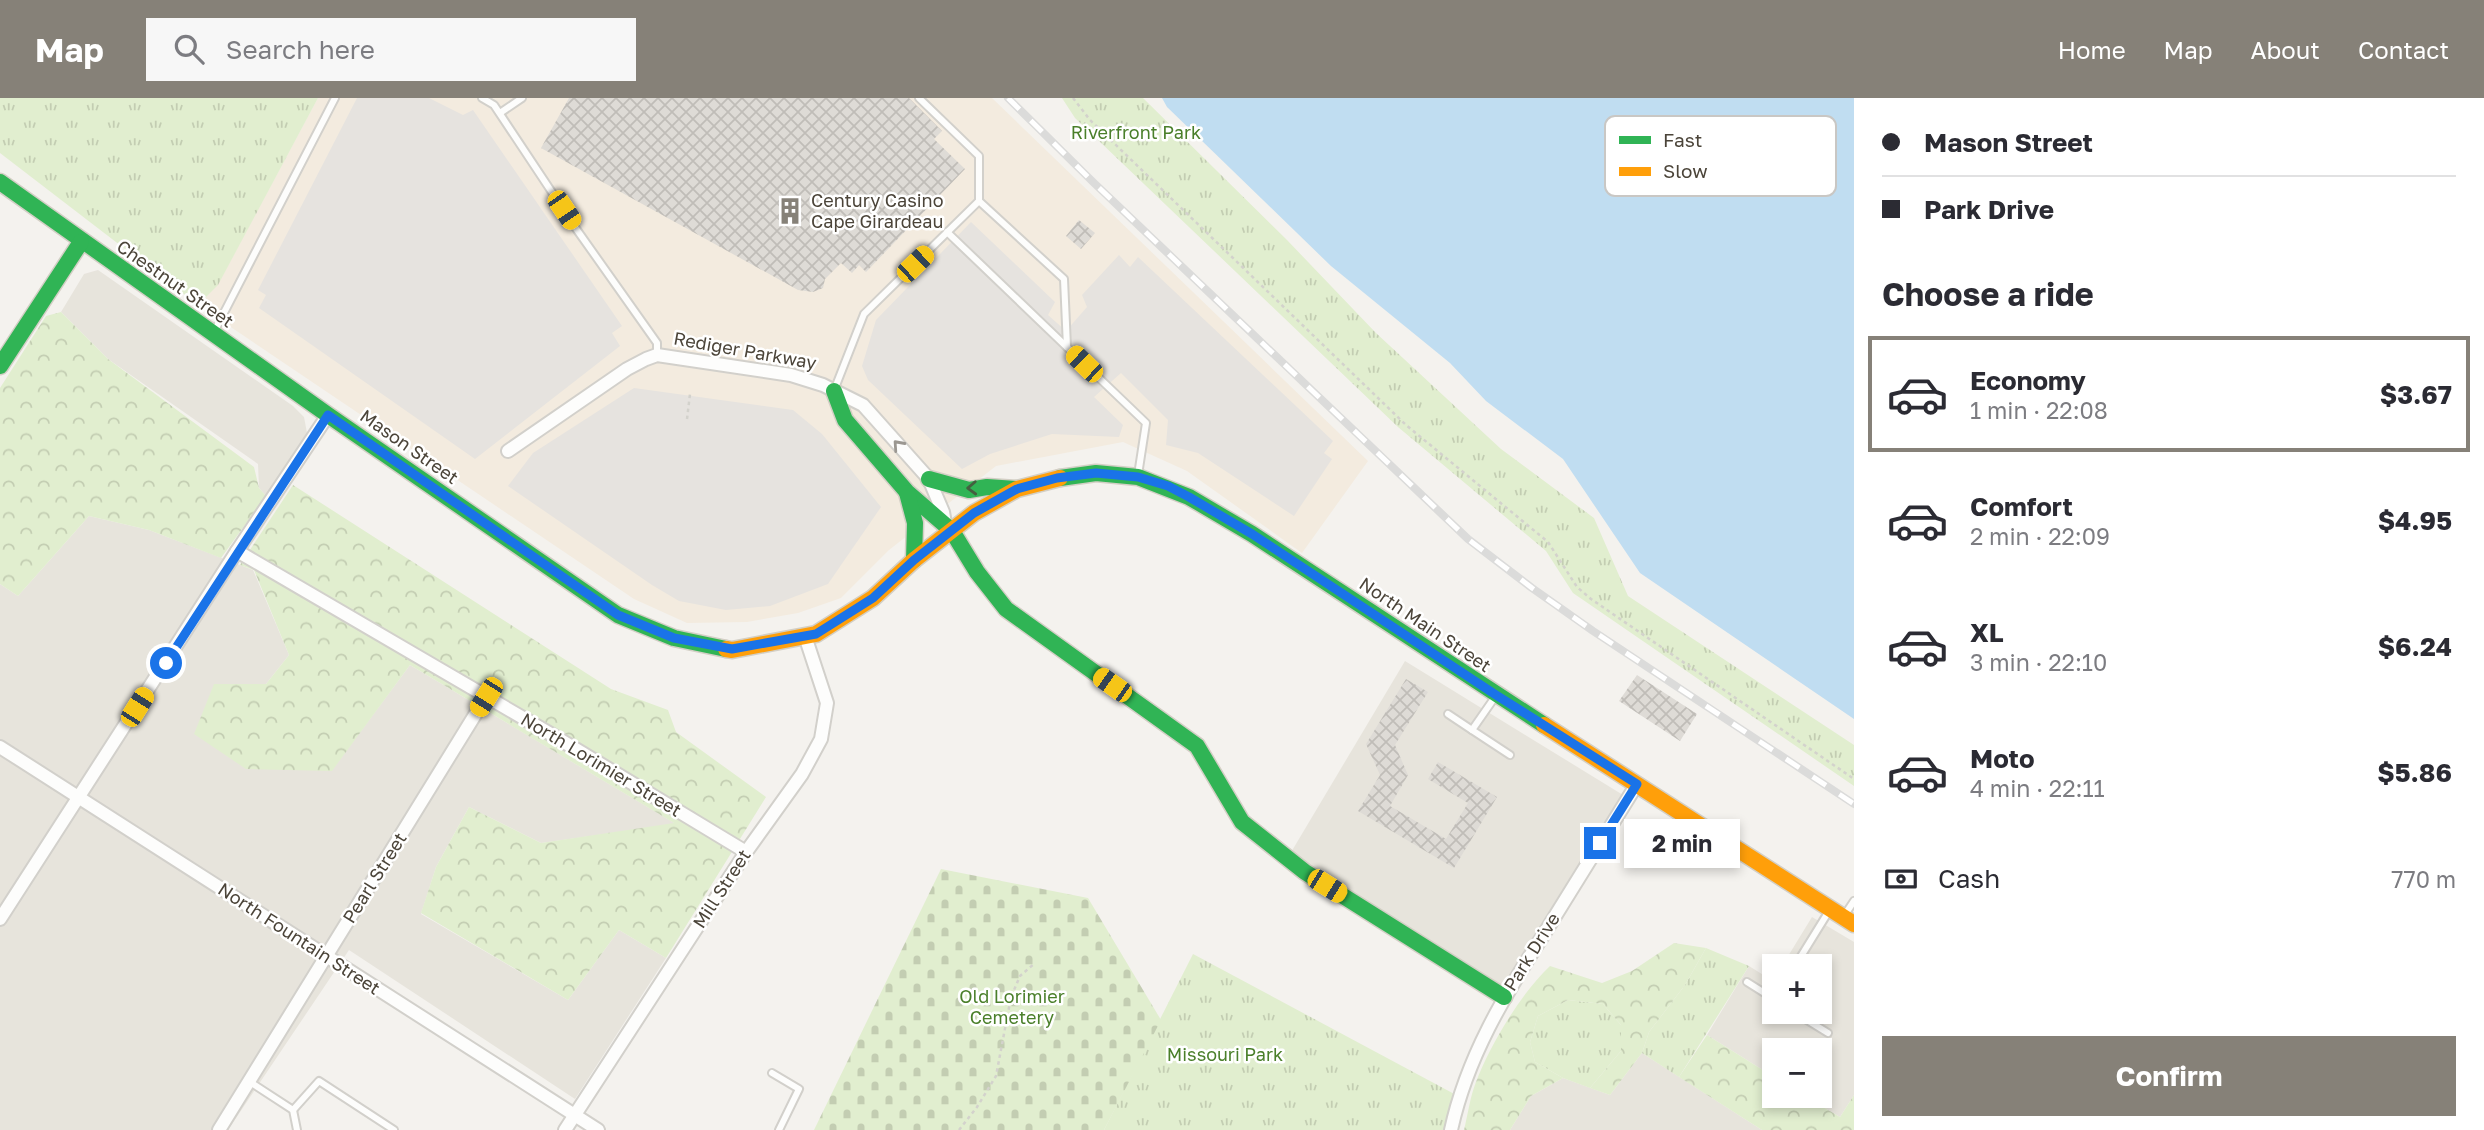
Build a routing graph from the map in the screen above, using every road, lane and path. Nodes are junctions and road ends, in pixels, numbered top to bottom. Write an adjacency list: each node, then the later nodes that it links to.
1 (335, 98): 11 (lane)
2 (482, 98): 6 (lane)
3 (522, 98): 6 (lane)
4 (919, 98): 8 (lane)
5 (1073, 98): 34 (path)
6 (500, 113): 13 (lane)
7 (1, 185): 10 (main road, Chestnut Street)
8 (979, 201): 9 (lane); 12 (lane)
9 (947, 232): 12 (lane); 15 (lane)
10 (81, 242): 11 (main road, Chestnut Street); 14 (main road)
11 (213, 334): 17 (main road, Chestnut Street)
12 (1067, 347): 20 (lane)
13 (657, 355): 15 (street, Rediger Parkway); 19 (street, Rediger Parkway)
14 (0, 366)
15 (834, 391): 21 (street, Rediger Parkway, one-way to 15); 23 (main road, Rediger Parkway)
16 (690, 394): 18 (path)
17 (328, 415): 25 (street); 27 (main road, Mason Street)
18 (687, 419)
19 (509, 451)
20 (1138, 477): 22 (main road, North Main Street); 28 (main road, North Main Street)
21 (929, 479): 22 (main road, one-way to 21); 24 (street, Rediger Parkway)
22 (1017, 489): 24 (main road, North Main Street)
23 (907, 492): 24 (main road, Rediger Parkway); 26 (main road)
24 (948, 527): 26 (main road, Mason Street); 46 (main road)
25 (237, 551): 29 (street, North Lorimier Street); 36 (street)
26 (914, 560): 27 (main road, Mason Street)
27 (805, 636): 37 (street, Mill Street)
28 (1496, 695): 31 (lane); 35 (main road, North Main Street)
29 (486, 697): 37 (street, North Lorimier Street); 42 (street, Pearl Street)
30 (1448, 714): 31 (lane)
31 (1472, 730): 33 (lane)
32 (0, 747): 36 (street, North Fountain Street)
33 (1510, 755)
34 (1854, 779)
35 (1637, 784): 39 (main road, North Main Street); 46 (street, Park Drive)
36 (80, 797): 40 (street); 42 (street, North Fountain Street)
37 (746, 852): 52 (street, Mill Street)
38 (1854, 901): 39 (lane)
39 (1842, 917): 41 (lane)
40 (0, 919)
41 (1807, 954)
42 (326, 957): 50 (street, Pearl Street); 52 (street, North Fountain Street)
43 (1035, 963): 59 (path)
44 (1747, 982): 45 (lane)
45 (1762, 991)
46 (1504, 996): 60 (street, Park Drive)
47 (1813, 1024): 48 (lane)
48 (1828, 1033)
49 (772, 1073): 58 (lane)
50 (250, 1082): 51 (lane); 53 (street, Pearl Street)
51 (293, 1110): 54 (lane); 55 (lane)
52 (575, 1114): 56 (street, Mill Street); 57 (street, North Fountain Street)
53 (219, 1130)
54 (297, 1130)
55 (394, 1130)
56 (565, 1130)
57 (598, 1130)
58 (779, 1130)
59 (959, 1130)
60 (1451, 1130)

